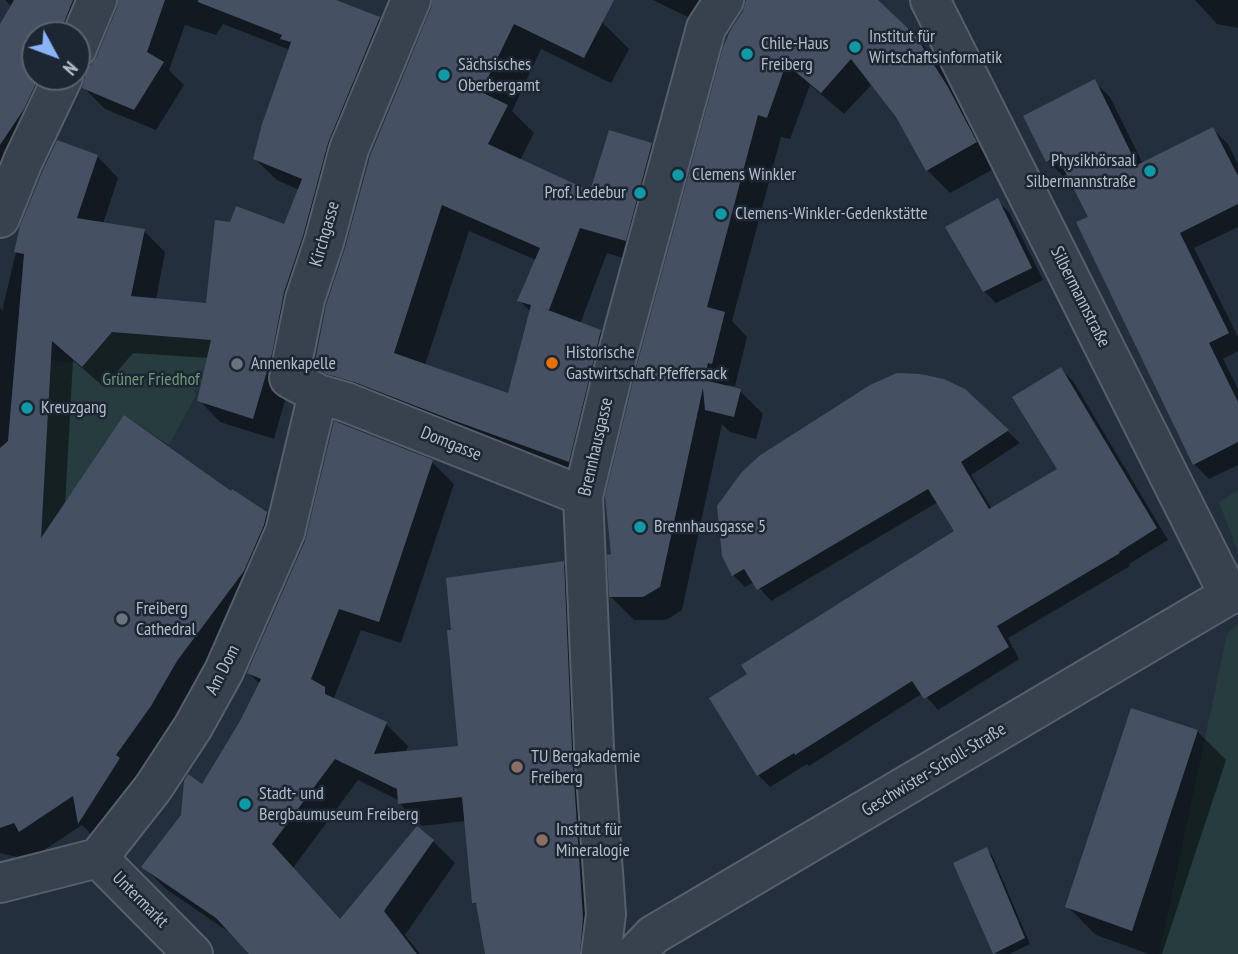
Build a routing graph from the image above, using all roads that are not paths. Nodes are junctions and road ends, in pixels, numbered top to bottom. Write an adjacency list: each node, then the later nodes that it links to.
1 (97, 0): 5 (street)
2 (411, 0): 8 (street, Kirchgasse)
3 (724, 0): 9 (street, Brennhausgasse)
4 (930, 0): 10 (street, Silbermannstraße)
5 (88, 21)
6 (56, 91): 7 (street)
7 (0, 218)
8 (318, 394): 9 (street, Domgasse); 11 (street, Am Dom)
9 (583, 496): 14 (street, Brennhausgasse)
10 (1233, 594): 15 (street, Geschwister-Scholl-Straße)
11 (98, 858): 12 (street, Untermarkt); 13 (street, Untermarkt)
12 (0, 883)
13 (193, 954)
14 (601, 954)
15 (635, 954)

